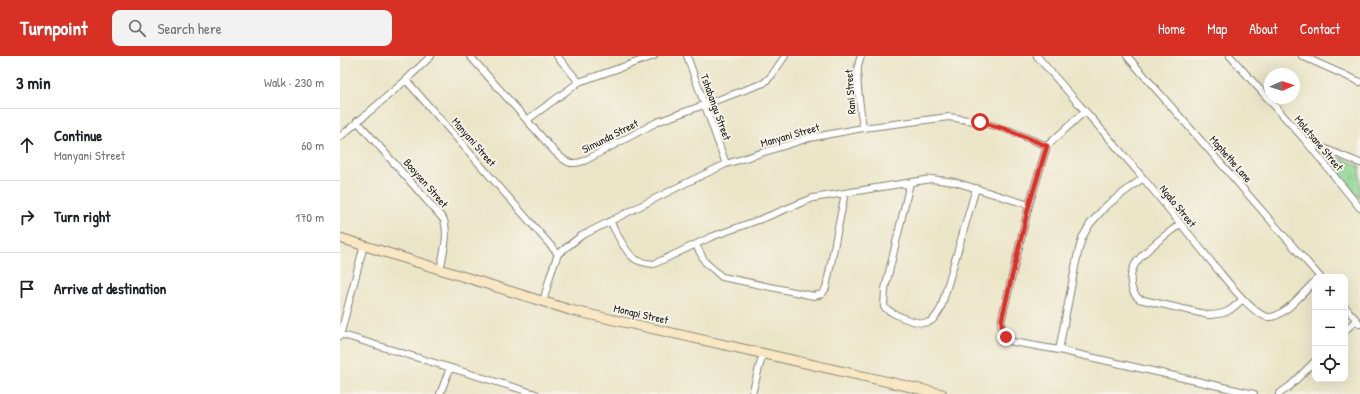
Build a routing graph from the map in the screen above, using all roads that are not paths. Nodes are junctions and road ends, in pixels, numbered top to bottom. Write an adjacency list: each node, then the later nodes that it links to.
1 (431, 56): 12 (street)
2 (470, 56): 17 (street, Simunda Street)
3 (557, 56): 13 (street)
4 (654, 56): 13 (street)
5 (687, 56): 15 (street, Tshabangu Street)
6 (785, 56): 15 (street, Simunda Street)
7 (861, 56): 19 (street, Rani Street)
8 (1037, 56): 16 (street, Ngalo Street)
9 (1127, 56): 38 (street, Mophethe Lane)
10 (1230, 56): 21 (street, Moletsane Street)
11 (1302, 56): 14 (street)
12 (406, 80): 18 (street); 36 (street, Manyani Street)
13 (579, 82): 17 (street)
14 (1360, 82)
15 (705, 104): 17 (street, Simunda Street); 24 (street, Tshabangu Street)
16 (1084, 111): 22 (street); 25 (street, Ngalo Street)
17 (527, 120)
18 (357, 121): 20 (street); 37 (street, Booysen Street)
19 (863, 128): 22 (street, Manyani Street); 24 (street, Manyani Street)
20 (341, 133)
21 (1305, 140): 23 (street); 30 (street, Moletsane Street)
22 (1047, 146): 29 (street)
23 (1360, 163)
24 (726, 164): 31 (street, Manyani Street)
25 (1143, 178): 32 (street, Ngalo Street); 46 (street)
26 (910, 183): 27 (street); 27 (street); 28 (street)
27 (976, 188): 29 (street)
28 (845, 193): 34 (street); 34 (street)
29 (1029, 205): 46 (street)
30 (1360, 208)
31 (610, 221): 34 (street); 36 (street, Manyani Street)
32 (1180, 224): 40 (street, Ngalo Street); 40 (street)
33 (340, 238): 35 (street, Monapi Street)
34 (696, 244)
35 (364, 245): 37 (street, Monapi Street); 45 (street)
36 (558, 254): 41 (street)
37 (440, 270): 41 (street, Monapi Street)
38 (1317, 274)
39 (1312, 284): 40 (street, Ngalo Street)
40 (1243, 299)
41 (543, 302): 47 (street, Monapi Street)
42 (1348, 310): 43 (street)
43 (1358, 322): 44 (street)
44 (1348, 329)
45 (340, 335): 49 (street)
46 (1059, 350): 54 (street)
47 (763, 353): 52 (street); 53 (street, Monapi Street)
48 (1312, 363): 55 (street)
49 (450, 368): 50 (street); 51 (street)
50 (440, 394)
51 (536, 394)
52 (752, 394)
53 (942, 394)
54 (1254, 394)
55 (1279, 394)

